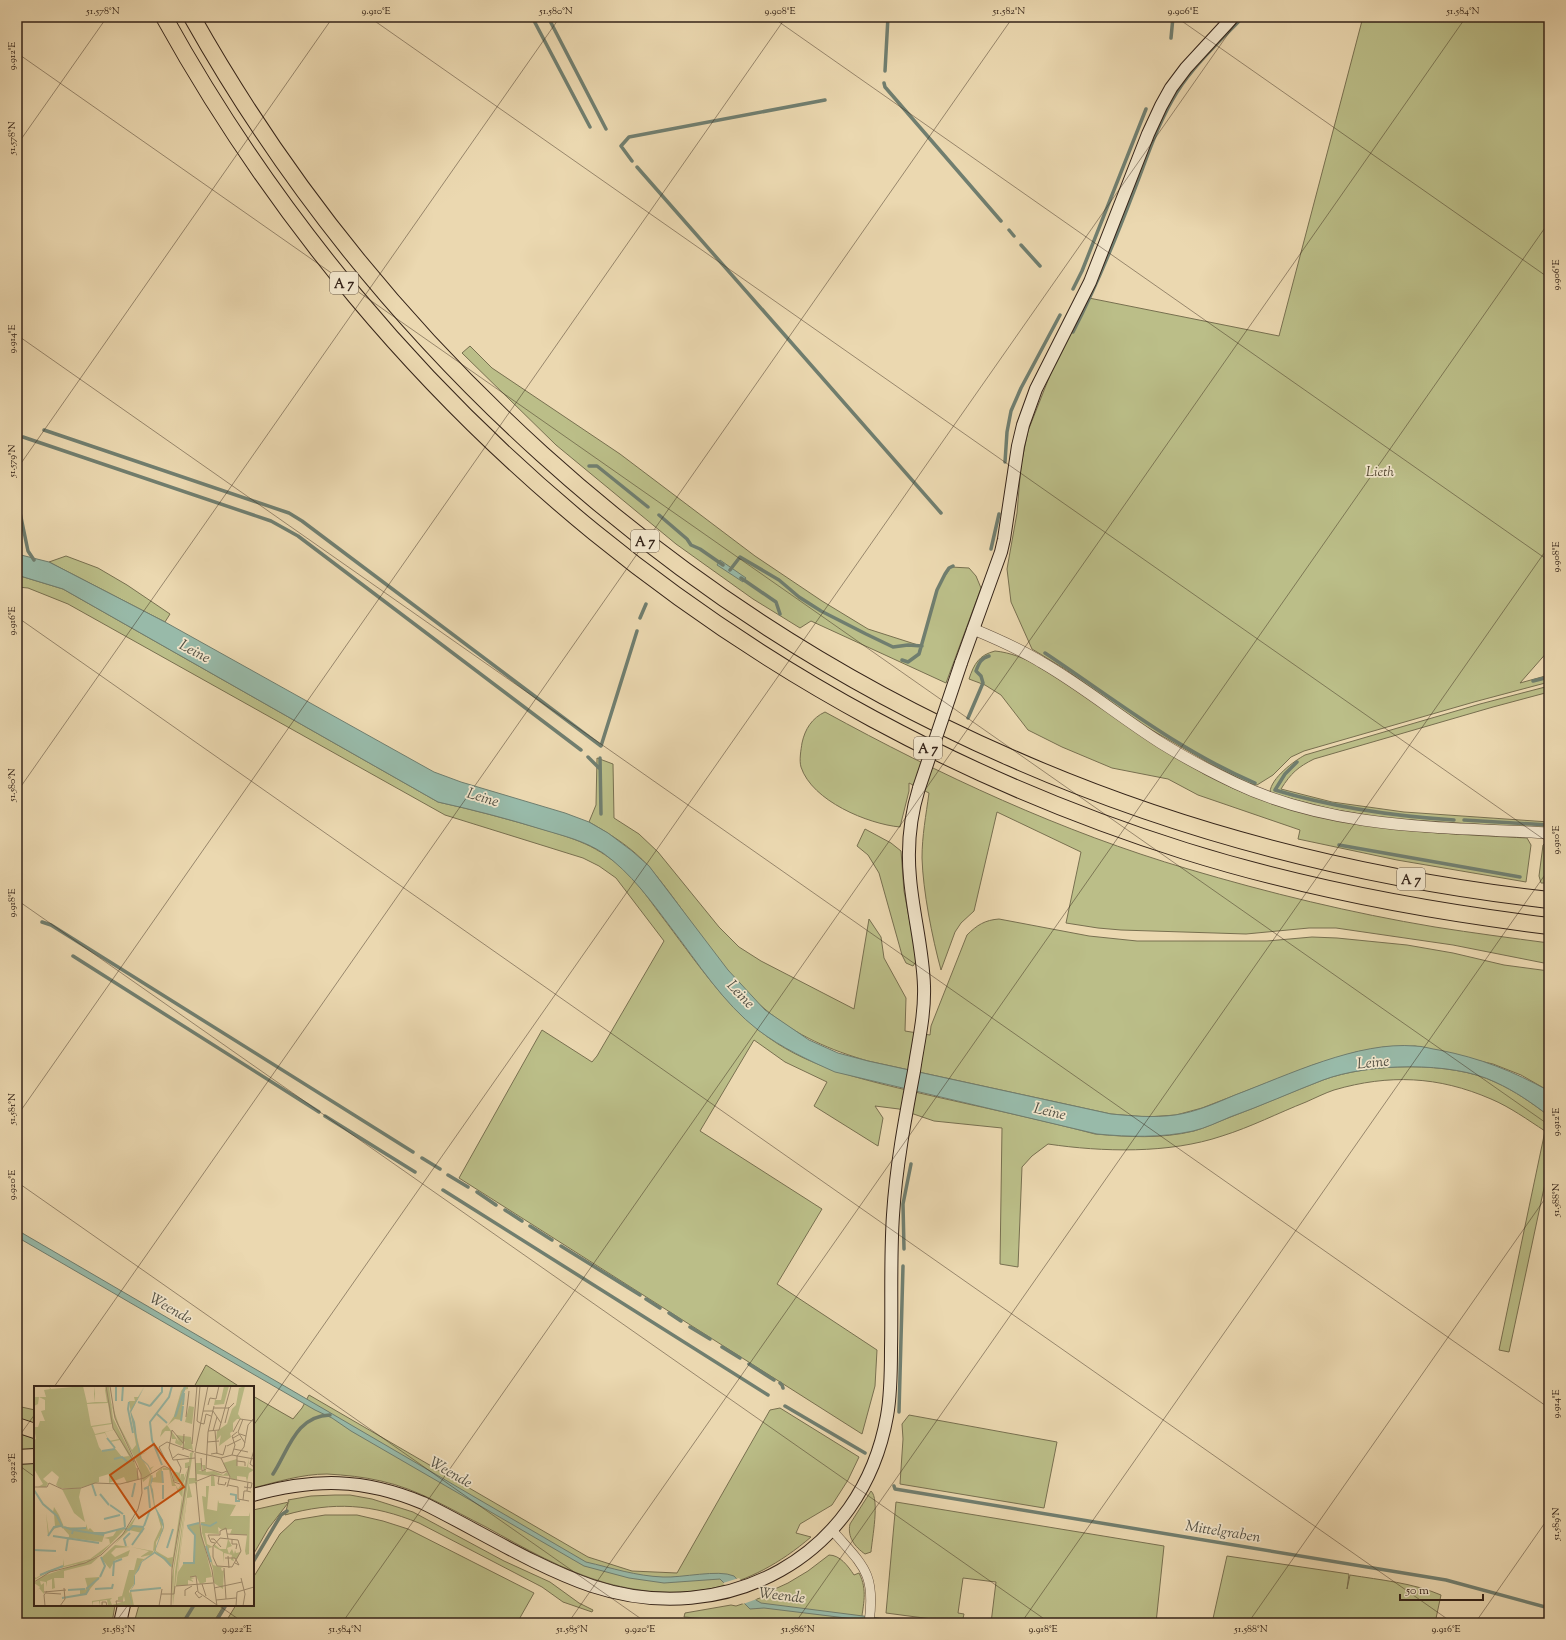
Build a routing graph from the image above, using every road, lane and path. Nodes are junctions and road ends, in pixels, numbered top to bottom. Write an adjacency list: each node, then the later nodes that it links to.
1 (164, 17): 7 (highway, A 7)
2 (192, 17): 6 (highway, A 7)
3 (1233, 17): 4 (main road)
4 (974, 629): 5 (street); 13 (main road, bridge)
5 (1549, 833)
6 (1549, 900)
7 (1549, 926)
8 (17, 1425): 9 (highway)
9 (34, 1431)
10 (34, 1456): 11 (highway)
11 (17, 1457)
12 (254, 1495): 13 (main road)
13 (832, 1530): 16 (street)
14 (124, 1606): 15 (main road)
15 (120, 1623)
16 (869, 1623)

